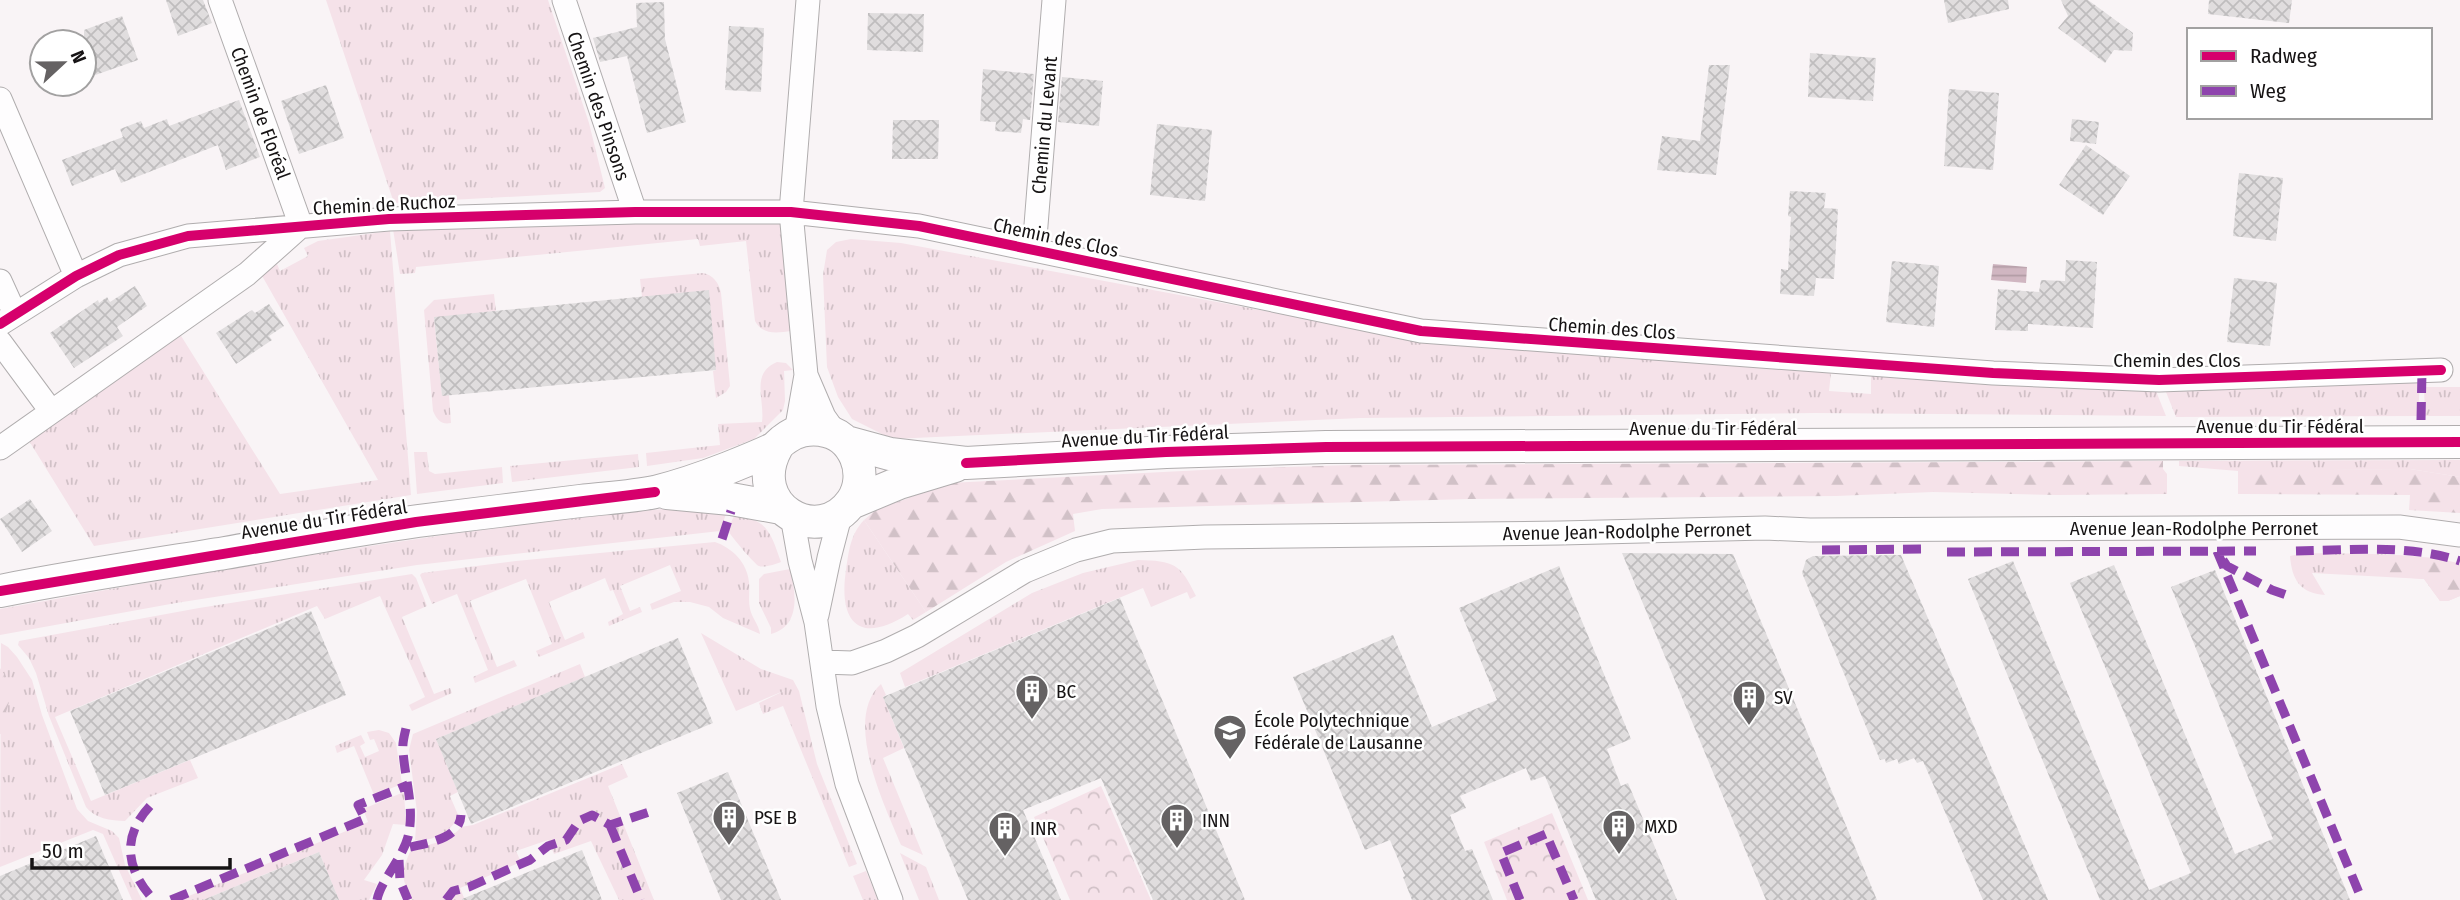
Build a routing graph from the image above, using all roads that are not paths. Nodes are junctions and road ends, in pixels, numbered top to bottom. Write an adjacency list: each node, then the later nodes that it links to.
1 (220, 0): 8 (street, Chemin de Floréal)
2 (564, 0): 6 (street, Chemin des Pinsons)
3 (808, 0): 7 (street)
4 (1054, 0): 9 (street, Chemin du Levant)
5 (0, 99): 10 (street)
6 (635, 212): 7 (street, Chemin de Ruchoz); 8 (street, Chemin de Ruchoz)
7 (792, 212): 9 (street, Chemin des Clos); 15 (street)
8 (301, 226): 10 (street, Chemin de Ruchoz); 16 (street, Chemin de Ruchoz)
9 (1034, 250): 14 (street, Chemin des Clos)
10 (76, 276): 12 (street, Chemin de Ruchoz)
11 (0, 281): 12 (street)
12 (8, 319)
13 (0, 342): 16 (street)
14 (2441, 370)
15 (806, 375): 17 (street); 18 (street)
16 (51, 411): 20 (street, Chemin de Ruchoz)
17 (841, 438): 18 (main road); 21 (main road, Avenue du Tir Fédéral); 23 (main road)
18 (787, 440): 22 (main road, Avenue du Tir Fédéral); 24 (main road)
19 (2460, 442): 21 (main road, Avenue du Tir Fédéral)
20 (0, 448)
21 (966, 463): 23 (main road, Avenue du Tir Fédéral)
22 (655, 492): 24 (main road, Avenue du Tir Fédéral); 26 (main road, Avenue du Tir Fédéral)
23 (846, 507): 24 (main road); 27 (street)
24 (786, 512): 27 (street)
25 (2460, 535): 28 (street, Avenue Jean-Rodolphe Perronet)
26 (0, 591)
27 (816, 622): 28 (street)
28 (822, 662): 29 (street)
29 (891, 900)

